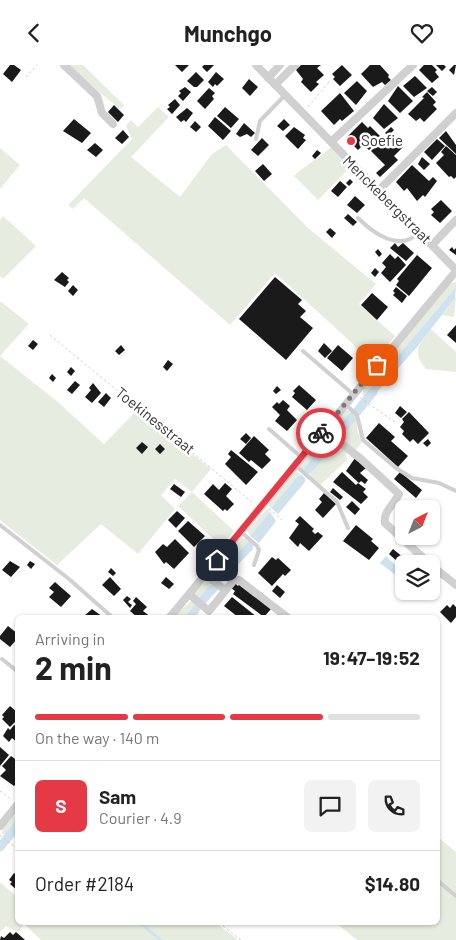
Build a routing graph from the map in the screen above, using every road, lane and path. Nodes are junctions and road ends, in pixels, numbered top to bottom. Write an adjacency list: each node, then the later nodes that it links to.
1 (37, 65): 7 (path)
2 (64, 65): 14 (street)
3 (256, 65): 8 (street, Menckebergstraat)
4 (280, 65): 8 (street)
5 (295, 65): 10 (street)
6 (413, 65): 16 (street)
7 (26, 77)
8 (268, 77): 10 (street, Menckebergstraat)
9 (329, 82): 12 (path)
10 (275, 85): 11 (street, Menckebergstraat)
11 (285, 95): 12 (street, Menckebergstraat); 15 (lane)
12 (302, 113): 16 (street, Menckebergstraat)
13 (456, 113): 17 (street)
14 (113, 124)
15 (256, 139)
16 (331, 142): 17 (street, Menckebergstraat)
17 (378, 191): 20 (street, Menckebergstraat)
18 (358, 218): 20 (lane)
19 (456, 220): 21 (street)
20 (419, 232): 21 (street, Menckebergstraat)
21 (432, 245): 22 (street, Menckebergstraat)
22 (456, 270): 25 (street)
23 (50, 335): 33 (path, Toekinesstraat)
24 (303, 351): 25 (lane)
25 (353, 394): 26 (street); 27 (path)
26 (345, 404): 29 (street); 32 (lane)
27 (395, 423)
28 (268, 429): 30 (lane)
29 (325, 431): 30 (street); 38 (street)
30 (301, 457): 31 (street)
31 (294, 465): 33 (street); 36 (lane)
32 (456, 491)
33 (261, 506): 34 (path, Toekinesstraat); 37 (street)
34 (282, 520)
35 (0, 525): 45 (lane)
36 (348, 528)
37 (240, 531): 39 (lane); 41 (street)
38 (421, 555)
39 (254, 565)
40 (440, 572): 42 (street)
41 (207, 575): 43 (street); 44 (street)
42 (456, 585)
43 (222, 588): 44 (street); 47 (street)
44 (191, 596): 46 (street)
45 (110, 615)
46 (172, 615)
47 (284, 615)
48 (2, 659): 49 (lane)
49 (15, 670)
50 (0, 791): 51 (path)
51 (15, 802)
52 (15, 807): 53 (street)
53 (0, 826)
54 (0, 835): 55 (path)
55 (15, 846)
56 (440, 883): 57 (lane)
57 (456, 896)
58 (222, 925): 59 (path)
59 (241, 940)

